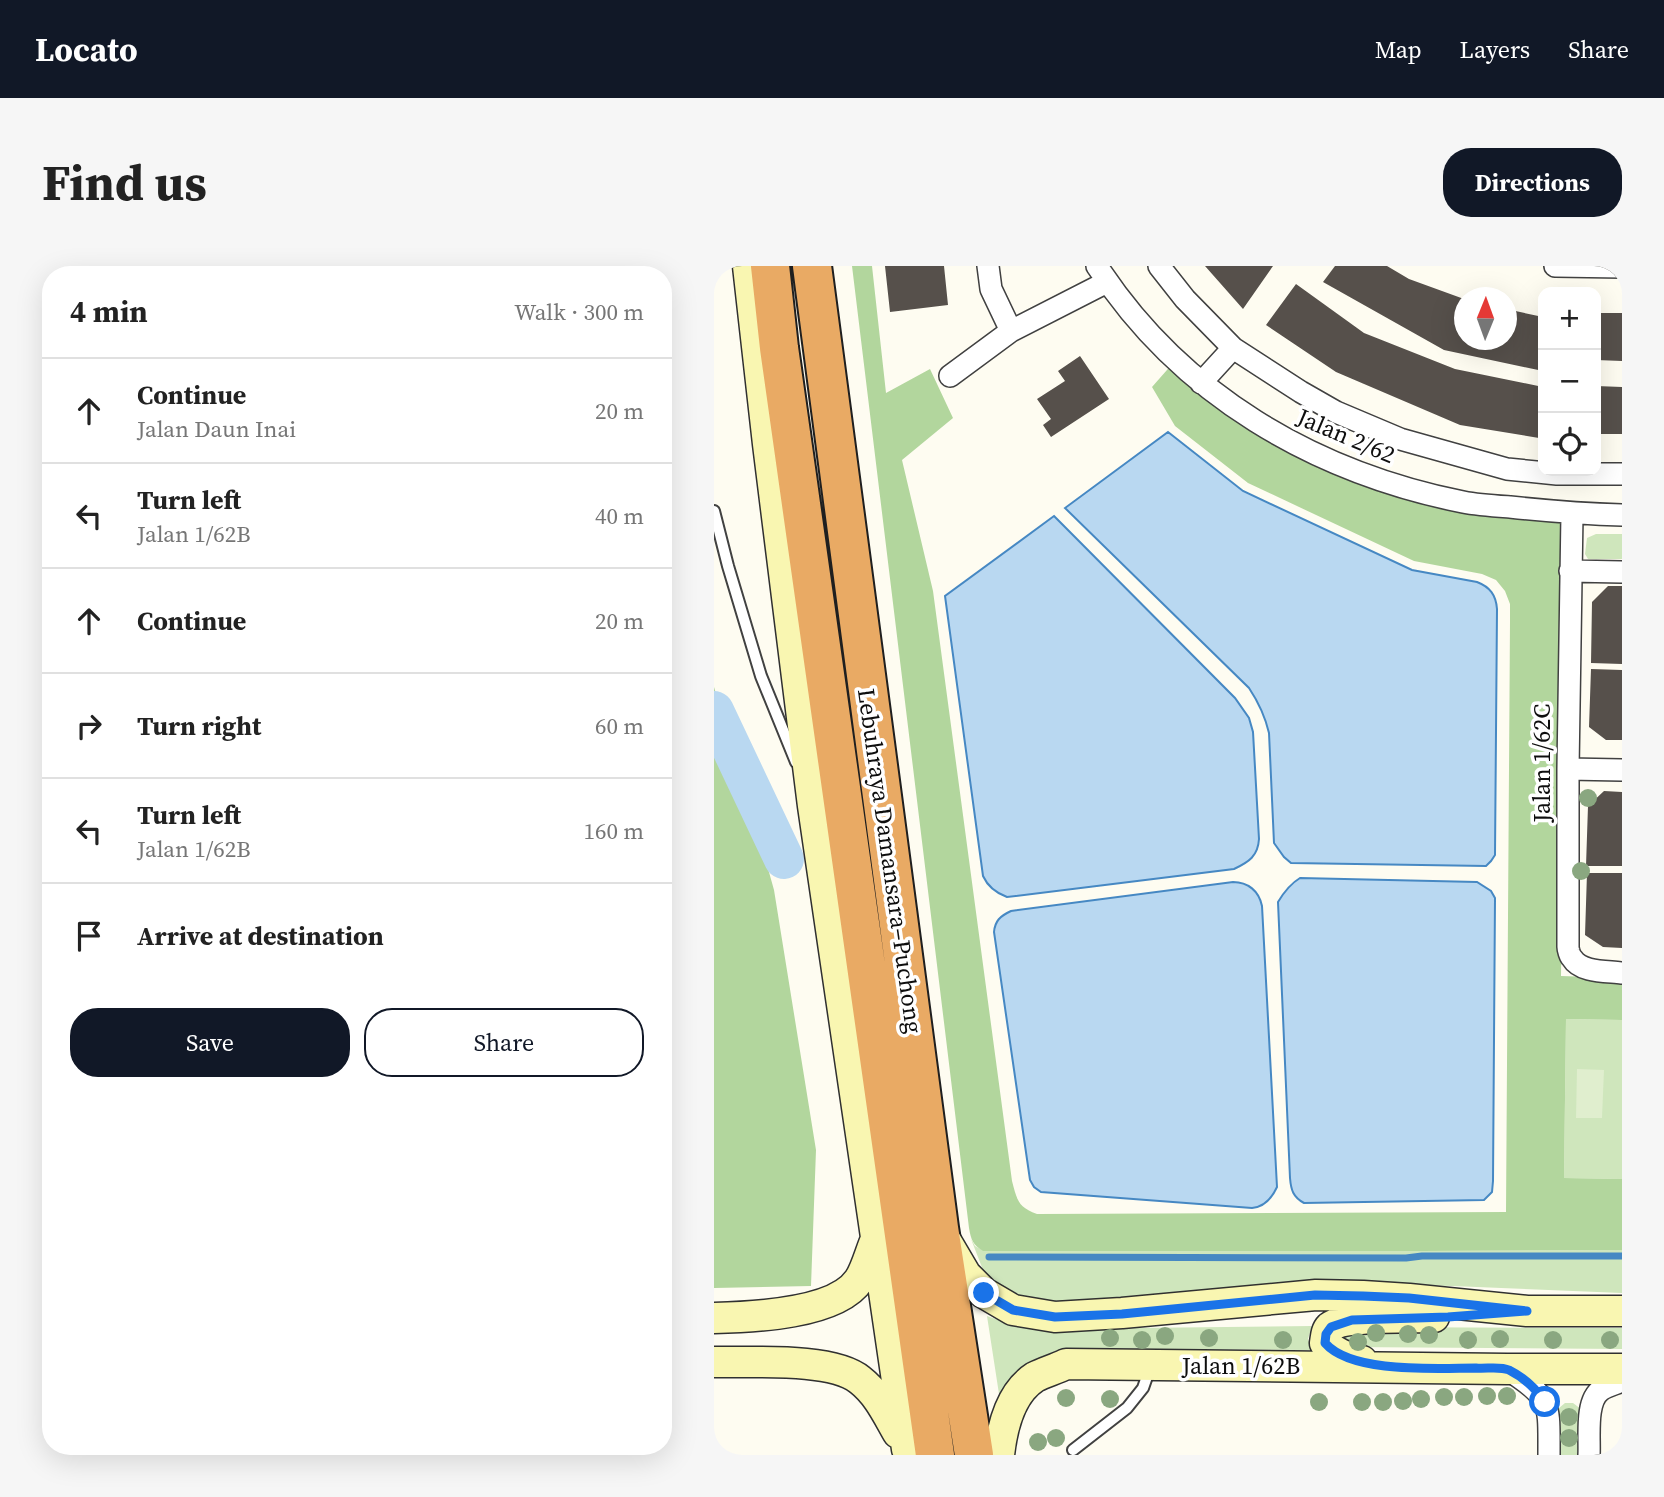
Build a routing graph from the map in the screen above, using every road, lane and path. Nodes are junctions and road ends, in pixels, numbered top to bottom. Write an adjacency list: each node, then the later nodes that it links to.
1 (748, 266): 22 (main road)
2 (770, 266): 36 (highway)
3 (812, 266): 24 (highway, Lebuhraya Damansara–Puchong)
4 (988, 266): 10 (street)
5 (1159, 266): 11 (street, Jalan 2/62)
6 (1555, 266): 7 (street)
7 (1594, 267): 8 (street)
8 (1622, 268)
9 (1102, 274): 10 (street, Jalan 2/62); 13 (street, Jalan 2/62)
10 (1011, 331): 12 (street, Jalan 2/62)
11 (1233, 348): 13 (street); 14 (street, Jalan 2/62)
12 (950, 376)
13 (1200, 383): 16 (street, Jalan 2/62)
14 (1622, 474)
15 (714, 511): 22 (lane)
16 (1572, 514): 17 (street, Jalan 2/62); 18 (street, Jalan 1/62C)
17 (1622, 515)
18 (1570, 571): 19 (street); 20 (street, Jalan 1/62C)
19 (1622, 572)
20 (1568, 769): 21 (street); 23 (street, Jalan 1/62C)
21 (1622, 770)
22 (813, 806): 25 (main road)
23 (1622, 973)
24 (939, 1228): 26 (main road); 37 (highway, Lebuhraya Damansara–Puchong)
25 (876, 1238): 28 (main road); 36 (main road)
26 (1527, 1311): 27 (main road); 31 (main road)
27 (1622, 1311)
28 (714, 1318)
29 (714, 1362): 36 (main road)
30 (1150, 1365): 31 (main road, Jalan 1/62B); 35 (lane); 38 (main road, Jalan 1/62B)
31 (1382, 1366): 32 (main road, Jalan 1/62B)
32 (1507, 1369): 33 (main road, Jalan 1/62B); 39 (street)
33 (1622, 1369)
34 (1622, 1381): 40 (street)
35 (1073, 1450)
36 (917, 1453)
37 (974, 1455)
38 (999, 1455)
39 (1549, 1455)
40 (1589, 1455)

